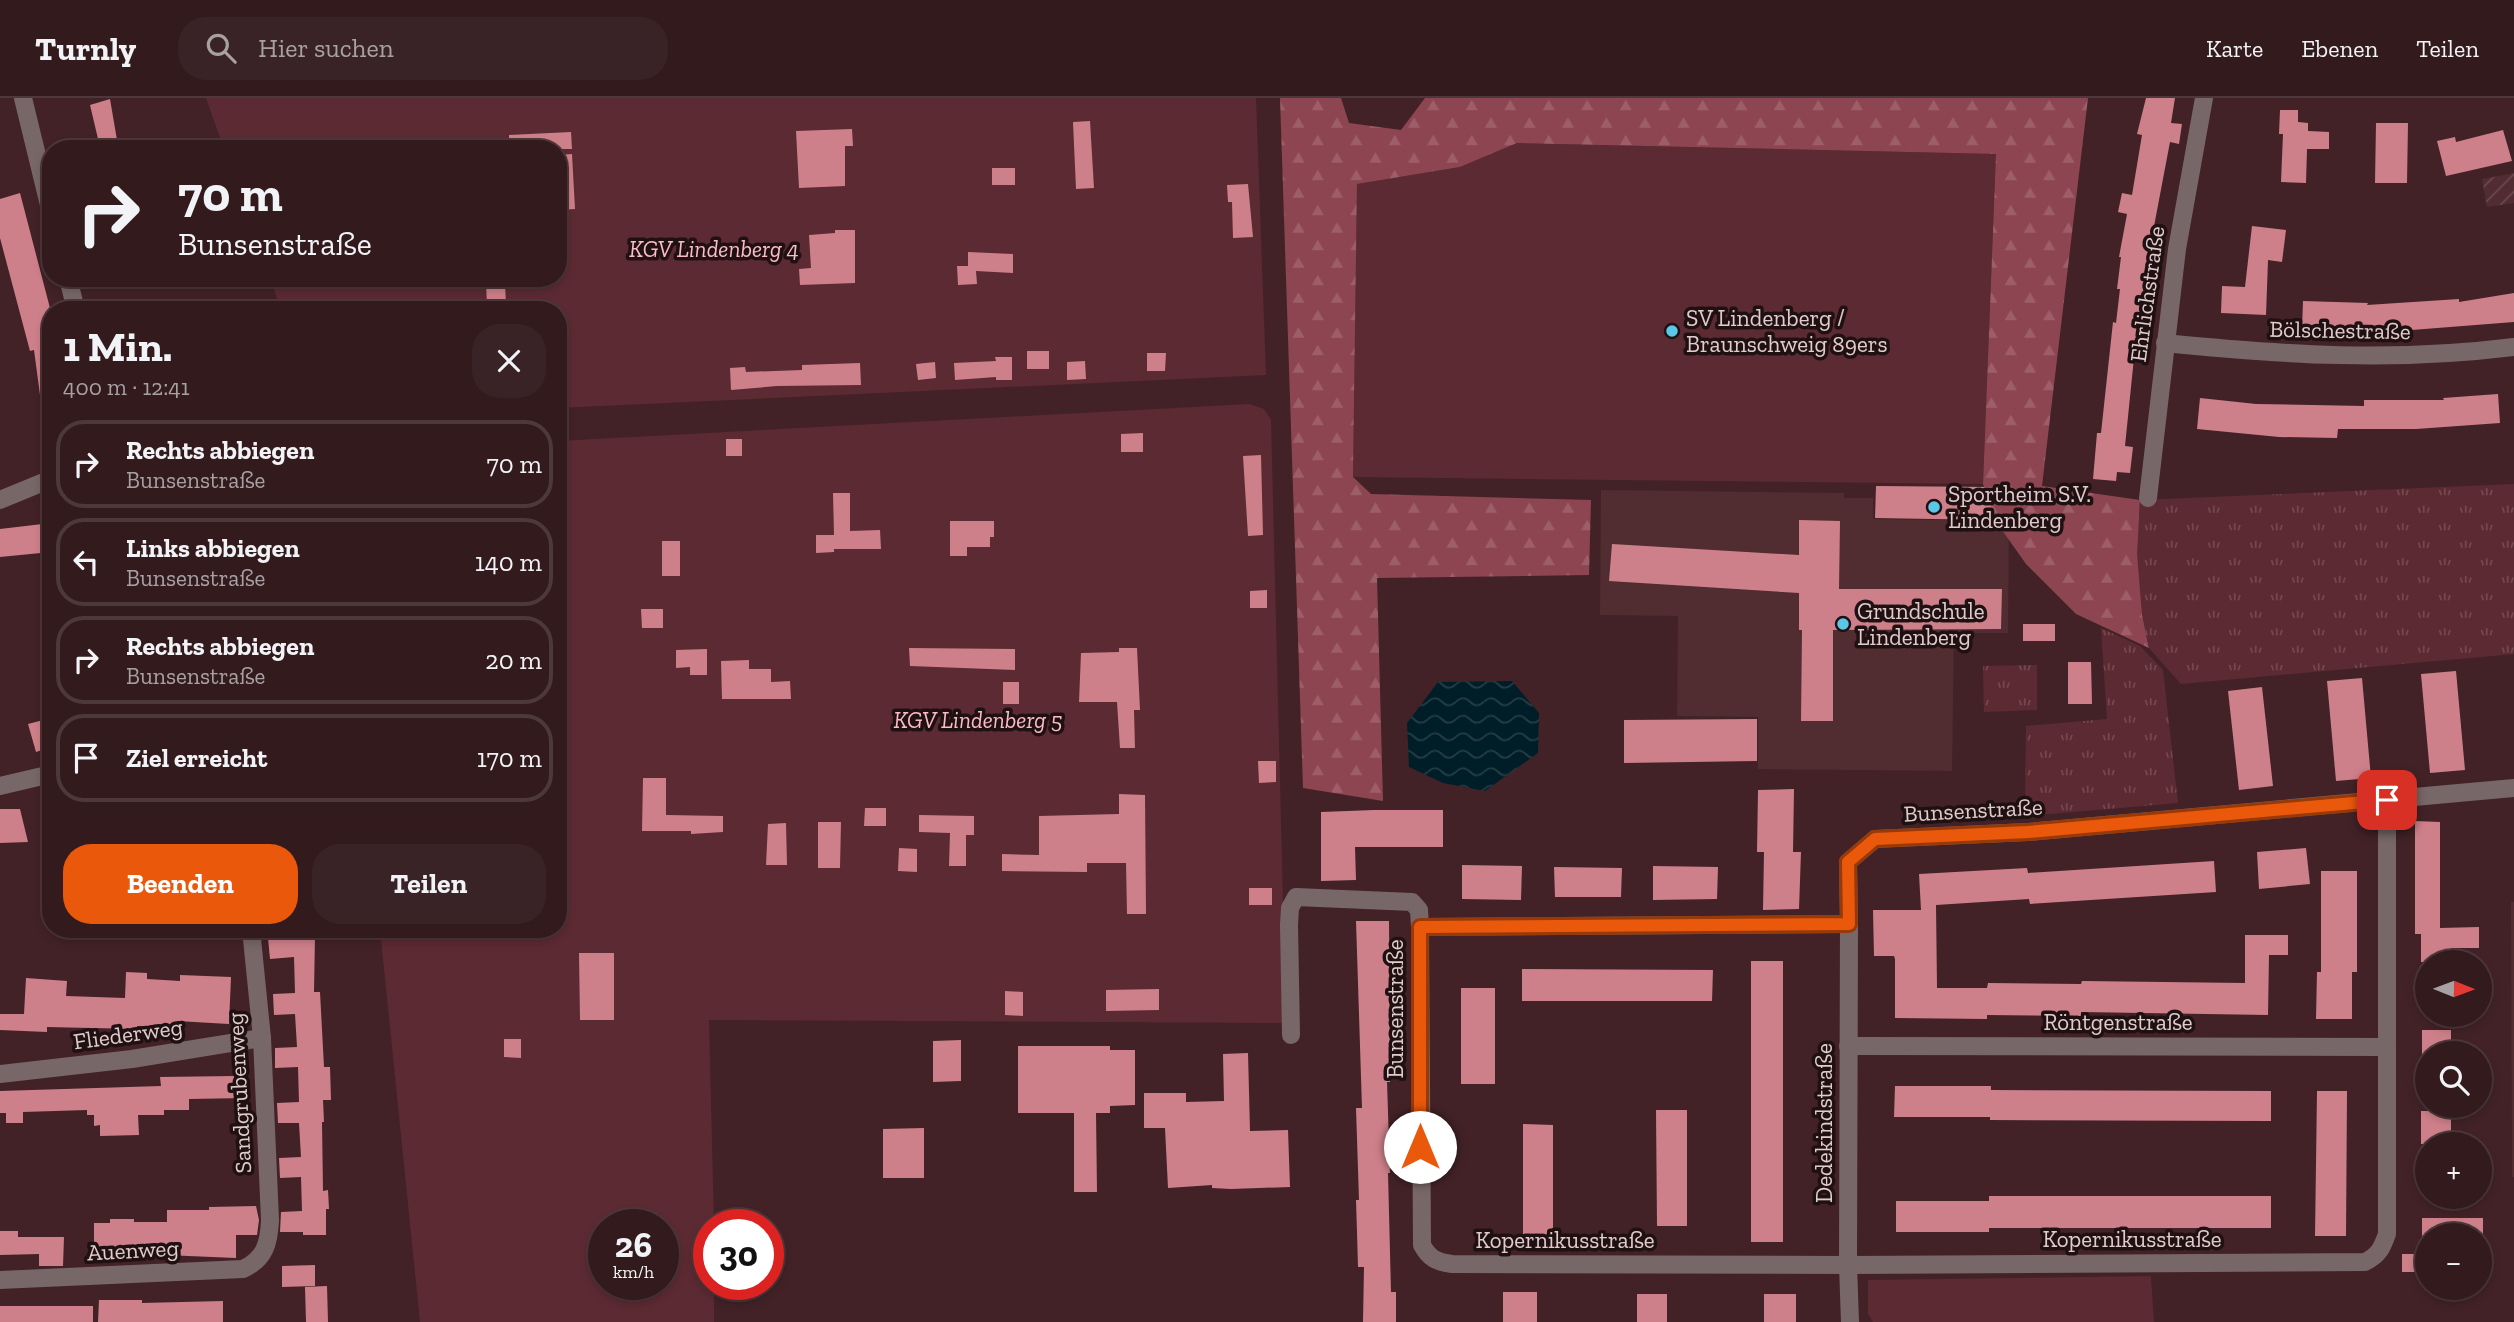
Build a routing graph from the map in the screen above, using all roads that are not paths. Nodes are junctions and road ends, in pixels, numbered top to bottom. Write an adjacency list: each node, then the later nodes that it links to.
1 (23, 98): 3 (street)
2 (2204, 98): 4 (street, Ehrlichstraße)
3 (42, 176)
4 (2165, 343): 5 (street, Bölschestraße); 7 (street, Ehrlichstraße)
5 (2514, 347)
6 (42, 483): 8 (street)
7 (2148, 498)
8 (0, 500)
9 (42, 776): 10 (street)
10 (0, 786)
11 (2514, 788): 12 (street, Bunsenstraße)
12 (2387, 800): 13 (street, Bunsenstraße); 19 (street, Kopernikusstraße)
13 (1849, 924): 14 (street, Bunsenstraße); 18 (street, Dedekindstraße)
14 (1420, 927): 16 (street, Bunsenstraße); 22 (street, Bunsenstraße)
15 (252, 938): 17 (street, Sandgrubenweg)
16 (1291, 1035)
17 (262, 1038): 20 (street, Fliederweg); 21 (street, Sandgrubenweg)
18 (1848, 1046): 19 (street, Röntgenstraße); 23 (street, Dedekindstraße)
19 (2387, 1047): 23 (street, Kopernikusstraße)
20 (0, 1074)
21 (263, 1254): 24 (street, Auenweg)
22 (1429, 1257): 23 (street, Kopernikusstraße)
23 (1848, 1265): 25 (street, Dedekindstraße)
24 (0, 1280)
25 (1850, 1322)

